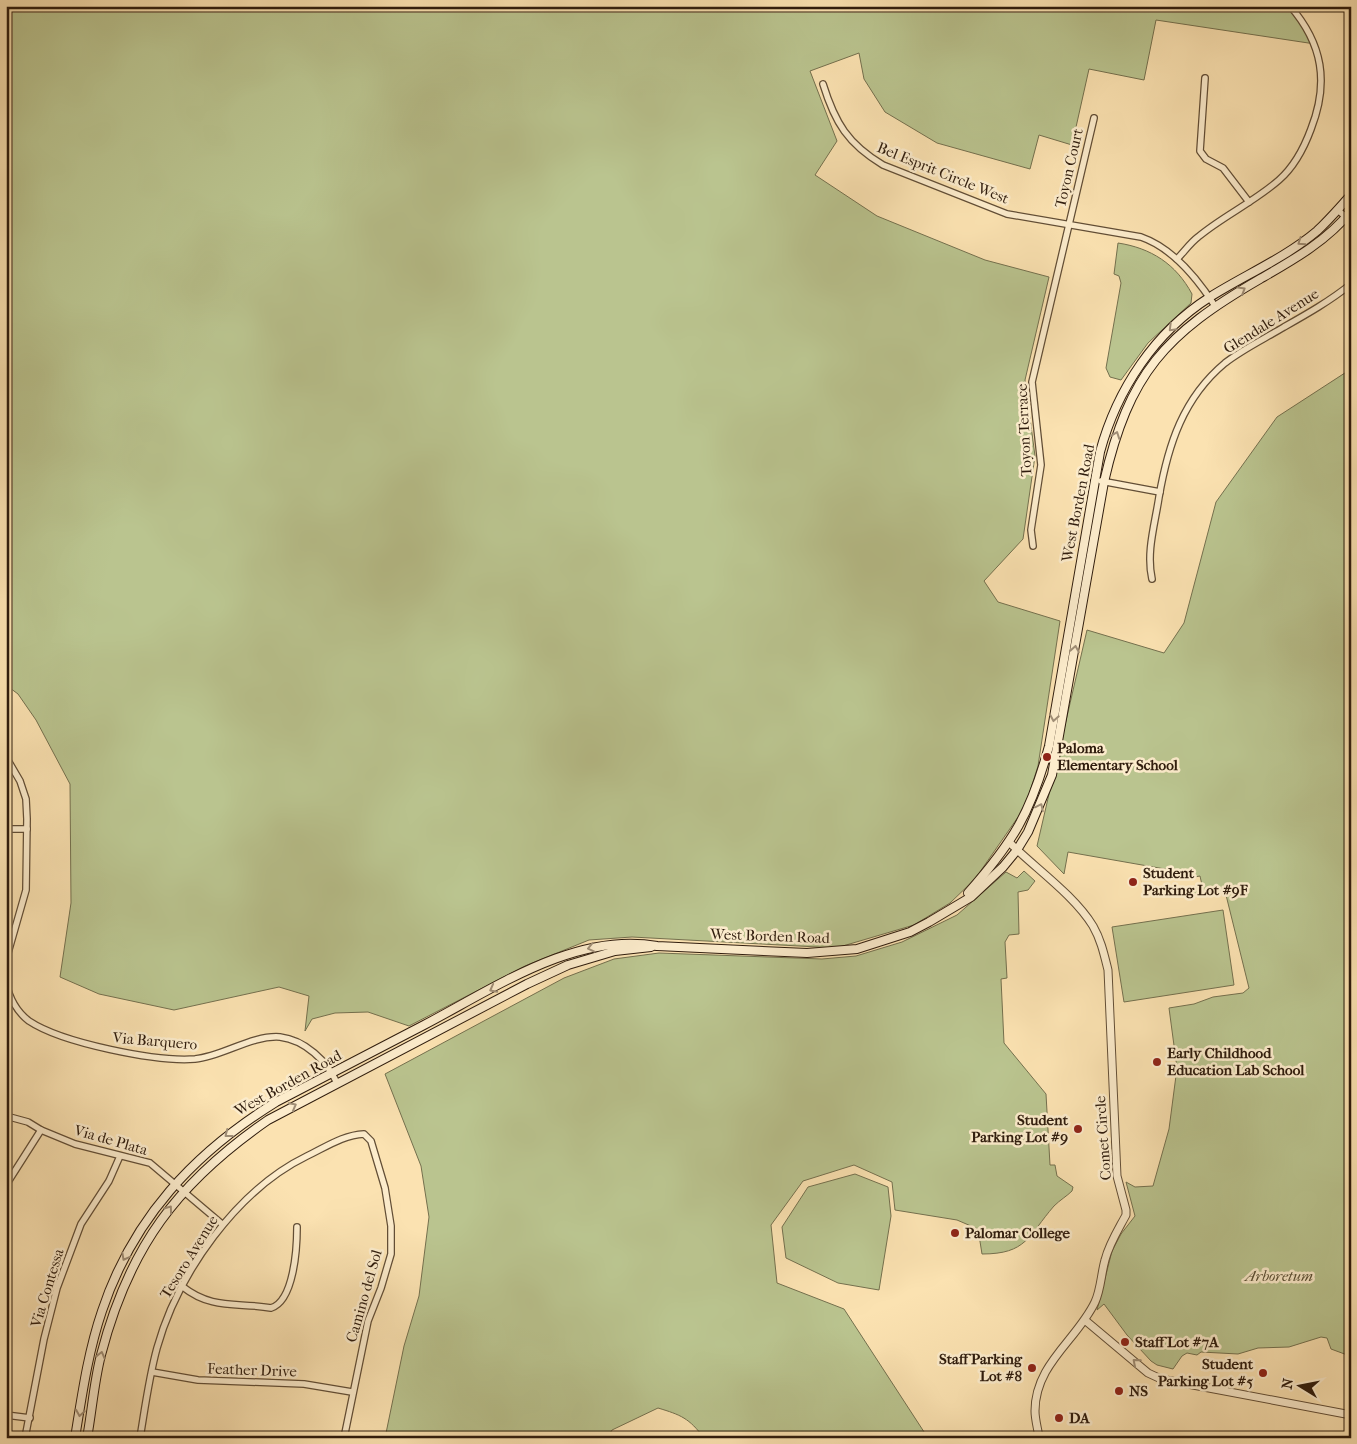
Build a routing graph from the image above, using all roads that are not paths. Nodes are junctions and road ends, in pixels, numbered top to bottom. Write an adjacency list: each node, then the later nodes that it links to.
1 (1290, 6): 6 (street)
2 (1205, 78): 6 (street)
3 (823, 84): 9 (street, Bel Esprit Circle West)
4 (1094, 118): 9 (street, Toyon Court)
5 (1351, 195): 7 (main road, West Borden Road)
6 (1249, 202): 10 (street)
7 (1338, 210): 8 (street); 12 (main road, West Borden Road, one-way to 12)
8 (1349, 217): 13 (main road, West Borden Road, one-way to 8)
9 (1068, 224): 10 (street, Bel Esprit Circle West); 17 (street, Toyon Terrace)
10 (1177, 259): 12 (street, Bel Esprit Circle West)
11 (1351, 284): 16 (street, Glendale Avenue)
12 (1210, 298): 13 (street, Bel Esprit Circle West); 14 (main road, West Borden Road, one-way to 14)
13 (1215, 306): 15 (main road, West Borden Road, one-way to 13)
14 (1094, 480): 15 (street); 22 (main road, West Borden Road, one-way to 22)
15 (1104, 482): 16 (street); 23 (main road, West Borden Road, one-way to 15)
16 (1160, 492): 18 (street, Glendale Avenue)
17 (1033, 546)
18 (1152, 579)
19 (6, 757): 21 (street)
20 (6, 829): 21 (street)
21 (27, 829): 26 (street)
22 (1010, 843): 23 (street, Comet Circle); 24 (main road, West Borden Road)
23 (1017, 850): 24 (main road, West Borden Road); 41 (street, Comet Circle)
24 (962, 901): 25 (main road, West Borden Road)
25 (657, 946): 29 (main road, West Borden Road, one-way to 29); 30 (main road, West Borden Road)
26 (6, 960)
27 (6, 982): 28 (street, Via Barquero)
28 (8, 999): 29 (street, Via Barquero)
29 (332, 1072): 30 (street, Via Barquero); 36 (main road, West Borden Road, one-way to 36)
30 (337, 1083): 37 (main road, West Borden Road, one-way to 30)
31 (6, 1116): 32 (street, Via de Plata)
32 (41, 1130): 34 (street, Via de Plata); 35 (street)
33 (364, 1134): 38 (street, Tesoro Avenue); 43 (street, Camino del Sol)
34 (120, 1156): 36 (street, Via de Plata); 46 (street, Via Contessa)
35 (6, 1185)
36 (174, 1185): 37 (street, Via de Plata); 48 (main road, West Borden Road, one-way to 48)
37 (182, 1192): 38 (street, Via de Plata); 49 (main road, West Borden Road, one-way to 37)
38 (222, 1224): 40 (street, Tesoro Avenue)
39 (297, 1228): 40 (street)
40 (183, 1286): 42 (street, Tesoro Avenue)
41 (1086, 1321): 45 (street, one-way to 41); 52 (street, Comet Circle)
42 (152, 1372): 43 (street, Feather Drive); 50 (street, Tesoro Avenue)
43 (352, 1392): 51 (street, Camino del Sol)
44 (6, 1415): 46 (street)
45 (1351, 1415)
46 (30, 1418): 47 (street, Via Contessa)
47 (25, 1438)
48 (75, 1438)
49 (87, 1438)
50 (140, 1438)
51 (344, 1438)
52 (1039, 1438)

